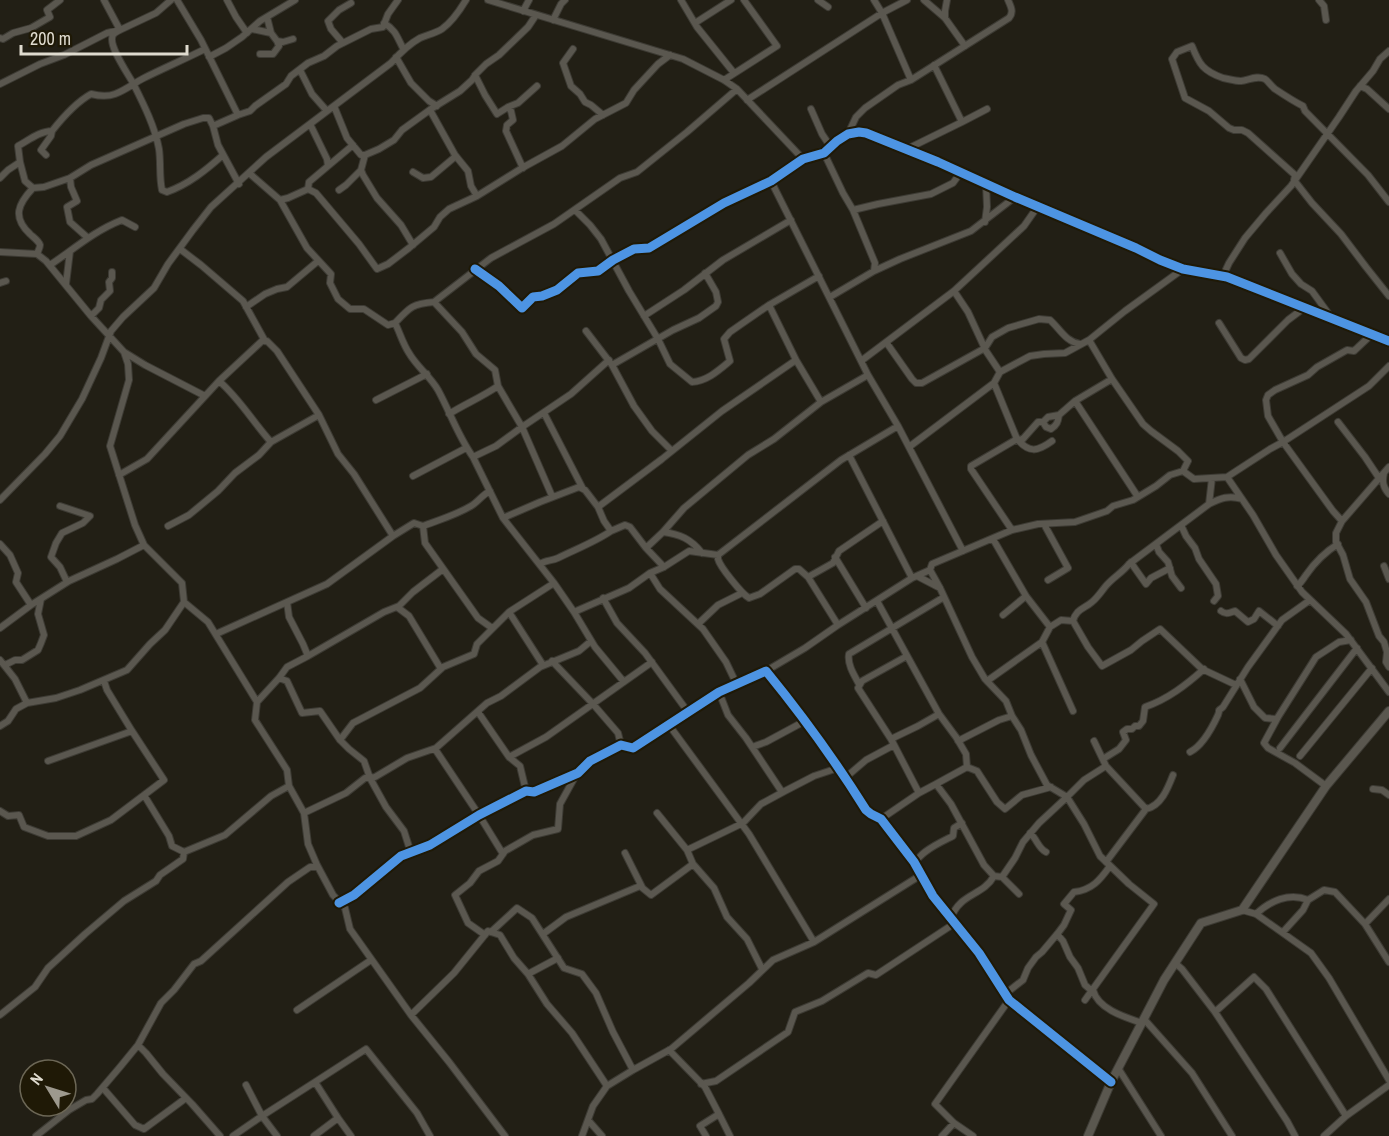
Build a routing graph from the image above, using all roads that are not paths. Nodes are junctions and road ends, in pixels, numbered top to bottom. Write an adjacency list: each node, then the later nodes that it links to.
1 (60, 0): 36 (street)
2 (104, 0): 33 (street)
3 (171, 0): 33 (street)
4 (177, 0): 41 (street)
5 (226, 0): 34 (street)
6 (295, 0): 27 (street)
7 (398, 0): 31 (street)
8 (466, 0): 43 (street)
9 (488, 0): 24 (street)
10 (529, 0): 24 (street)
11 (565, 0): 29 (street)
12 (681, 0): 32 (street)
13 (731, 0): 32 (street)
14 (744, 0): 51 (street)
15 (818, 0): 23 (street)
16 (873, 0): 25 (street)
17 (907, 0): 25 (street)
18 (924, 0): 28 (street)
19 (947, 0): 28 (street)
20 (1008, 0): 40 (street)
21 (1319, 0): 30 (street)
22 (351, 3): 39 (street)
23 (828, 7)
24 (523, 11): 26 (street)
25 (882, 13): 54 (street); 60 (street)
26 (536, 15): 29 (street); 52 (street)
27 (267, 17): 34 (street); 35 (street)
28 (945, 18): 40 (street)
29 (553, 20): 46 (street)
30 (1326, 20)
31 (384, 23): 39 (street); 43 (street)
32 (695, 23): 51 (street)
33 (120, 30): 55 (street); 56 (street)
34 (250, 31): 35 (street); 47 (street)
35 (271, 33): 38 (street)
36 (0, 38)
37 (293, 39): 38 (street)
38 (278, 41): 45 (street)
39 (343, 43): 50 (street)
40 (965, 46): 49 (street)
41 (205, 49): 47 (street); 55 (street)
42 (573, 49): 70 (street)
43 (404, 50): 48 (street)
44 (1389, 51): 58 (street)
45 (260, 54)
46 (670, 55): 53 (street); 70 (street)
47 (209, 57): 69 (street)
48 (396, 57): 61 (street); 62 (street)
49 (934, 65): 54 (street); 71 (street)
50 (300, 70): 68 (street); 69 (street)
51 (734, 73): 53 (street)
52 (476, 75): 62 (street); 63 (street)
53 (724, 80): 59 (street)
54 (911, 80): 75 (street)
55 (133, 83): 74 (street); 77 (street)
56 (0, 84)
57 (537, 86): 63 (street)
58 (1360, 86): 66 (street); 76 (street)
59 (737, 89): 60 (street); 108 (street)
60 (747, 100): 86 (street)
61 (334, 106): 68 (street); 78 (street)
62 (437, 106): 67 (street)
63 (508, 107): 89 (street)
64 (810, 109): 79 (street)
65 (987, 109): 71 (street)
66 (1389, 109)
67 (430, 110): 84 (street); 85 (street)
68 (327, 111): 72 (street)
69 (238, 115): 73 (street)
70 (603, 115): 89 (street)
71 (962, 122): 80 (street)
72 (310, 124): 88 (street); 93 (street)
73 (213, 126): 77 (street); 83 (street)
74 (52, 131): 82 (street); 87 (street)
75 (848, 134): 79 (street); 80 (street)
76 (1326, 134): 96 (street); 96 (street); 106 (street)
77 (157, 137): 83 (street); 95 (street)
78 (353, 145): 84 (street); 88 (street)
79 (830, 146): 81 (street)
80 (905, 150): 92 (street)
81 (824, 153): 86 (street); 109 (street)
82 (46, 155)
83 (223, 155): 98 (street)
84 (365, 155): 90 (street)
85 (456, 156): 91 (street); 103 (street)
86 (803, 159): 97 (street)
87 (20, 162): 94 (street); 100 (street)
88 (328, 166): 101 (street)
89 (523, 168): 103 (street)
90 (361, 170): 102 (street); 114 (street)
91 (413, 172)
92 (961, 172): 99 (street); 109 (street)
93 (249, 173): 98 (street); 105 (street)
94 (0, 178)
95 (70, 178): 100 (street); 113 (street)
96 (1294, 180): 129 (street); 132 (street)
97 (771, 182): 110 (street); 120 (street)
98 (239, 184): 115 (street)
99 (986, 184): 104 (street); 111 (street)
100 (33, 188): 119 (street)
101 (308, 189): 105 (street); 114 (street)
102 (339, 190)
103 (477, 196): 114 (street)
104 (1015, 197): 107 (street); 111 (street)
105 (280, 200): 121 (street)
106 (1389, 202)
107 (1038, 206): 124 (street); 131 (street)
108 (574, 210): 120 (street); 123 (street)
109 (854, 210): 125 (street)
110 (791, 220): 127 (street); 128 (street)
111 (985, 222): 125 (street)
112 (135, 227): 113 (street)
113 (88, 238): 116 (street)
114 (413, 245)
115 (180, 249): 136 (street); 145 (street)
116 (70, 251): 122 (street); 130 (street)
117 (0, 252): 119 (street)
118 (1280, 253): 140 (street)
119 (37, 254): 122 (street)
120 (613, 260): 123 (street); 139 (street)
121 (318, 261): 136 (street); 141 (street)
122 (50, 265): 130 (street)
123 (475, 269): 134 (street)
124 (1183, 269): 129 (street); 147 (street)
125 (874, 271): 133 (street)
126 (112, 272): 138 (street)
127 (705, 273): 139 (street); 146 (street)
128 (819, 276): 133 (street); 135 (street)
129 (1223, 276): 137 (street)
130 (66, 284): 138 (street)
131 (954, 291): 150 (street); 152 (street)
132 (1389, 296)
133 (830, 297): 155 (street)
134 (434, 302): 141 (street); 164 (street)
135 (769, 305): 146 (street); 154 (street)
136 (246, 307): 148 (street)
137 (1304, 308): 140 (street); 142 (street)
138 (91, 316): 145 (street)
139 (644, 316): 146 (street)
140 (1333, 320): 144 (street)
141 (395, 323): 159 (street)
142 (1219, 323)
143 (586, 332): 156 (street)
144 (1372, 334): 149 (street); 178 (street)
145 (109, 335): 153 (street); 196 (street)
146 (658, 339): 156 (street)
147 (1089, 340): 151 (street); 161 (street)
148 (265, 341): 162 (street); 171 (street)
149 (1389, 341)
150 (886, 342): 152 (street); 155 (street)
151 (1080, 344): 152 (street); 158 (street)
152 (985, 348): 158 (street)
153 (124, 352): 165 (street); 186 (street)
154 (796, 360): 168 (street); 181 (street)
155 (861, 361): 160 (street)
156 (610, 362): 169 (street); 181 (street)
157 (1389, 366): 178 (street)
158 (1000, 372): 163 (street)
159 (427, 374): 166 (street); 170 (street)
160 (868, 375): 168 (street); 173 (street)
161 (1112, 379): 167 (street); 184 (street)
162 (219, 381): 165 (street); 177 (street)
163 (994, 384): 175 (street); 179 (street)
164 (498, 386): 170 (street); 174 (street)
165 (206, 396): 186 (street)
166 (376, 400)
167 (1075, 401): 175 (street); 194 (street)
168 (821, 402): 209 (street)
169 (544, 413): 174 (street); 190 (street)
170 (449, 414): 180 (street)
171 (319, 416): 177 (street); 210 (street)
172 (1338, 422): 185 (street)
173 (898, 426): 179 (street); 182 (street)
174 (522, 427): 183 (street); 193 (street)
175 (1017, 439): 176 (street); 207 (street)
176 (1052, 441)
177 (271, 442): 205 (street)
178 (1283, 442): 188 (street); 202 (street)
179 (909, 447): 217 (street)
180 (466, 448): 183 (street); 187 (street)
181 (672, 451): 199 (street)
182 (849, 455): 201 (street); 219 (street)
183 (473, 457): 191 (street)
184 (1183, 471): 189 (street); 194 (street)
185 (1384, 473): 192 (street); 202 (street)
186 (119, 475): 215 (street)
187 (414, 476)
188 (1227, 477): 189 (street); 195 (street)
189 (1212, 478): 197 (street)
190 (582, 487): 193 (street); 199 (street)
191 (490, 491): 200 (street); 206 (street)
192 (1389, 494)
193 (552, 496): 200 (street)
194 (1138, 497): 203 (street)
195 (1242, 499): 197 (street); 235 (street)
196 (0, 500)
197 (1209, 504): 204 (street)
198 (60, 506): 233 (street)
199 (598, 507): 208 (street)
200 (503, 518): 222 (street)
201 (883, 521): 220 (street); 230 (street)
202 (1342, 521): 214 (street)
203 (1044, 524): 207 (street); 232 (street)
204 (1181, 525): 213 (street); 245 (street)
205 (168, 526)
206 (423, 526): 210 (street); 225 (street)
207 (1012, 530): 211 (street)
208 (611, 531): 216 (street); 222 (street)
209 (663, 532): 216 (street); 218 (street)
210 (393, 536): 246 (street)
211 (993, 539): 217 (street); 239 (street)
212 (0, 544): 248 (street)
213 (1156, 544): 221 (street); 226 (street)
214 (1338, 544): 235 (street); 274 (street)
215 (144, 545): 233 (street); 247 (street)
216 (646, 549): 224 (street)
217 (963, 551): 227 (street)
218 (702, 553): 219 (street); 224 (street)
219 (718, 555): 238 (street)
220 (835, 557): 229 (street); 250 (street)
221 (1131, 562): 226 (street); 255 (street)
222 (540, 564): 234 (street)
223 (1384, 566): 231 (street)
224 (664, 567): 228 (street)
225 (443, 568): 249 (street); 261 (street)
226 (1170, 568): 237 (street)
227 (930, 570): 230 (street); 236 (street)
228 (650, 573): 241 (street); 256 (street)
229 (808, 577): 238 (street); 257 (street)
230 (914, 577): 236 (street); 244 (street)
231 (1389, 579)
232 (1048, 580)
233 (67, 582): 242 (street)
234 (554, 583): 252 (street); 253 (street)
235 (1297, 586): 243 (street)
236 (940, 588): 240 (street)
237 (1181, 588)
238 (742, 593): 256 (street)
239 (1026, 596): 254 (street); 259 (street)
240 (944, 597): 262 (street); 281 (street)
241 (603, 598): 253 (street); 272 (street)
242 (40, 599): 248 (street); 271 (street)
243 (1310, 600): 258 (street); 264 (street)
244 (877, 601): 250 (street); 262 (street)
245 (1214, 601)
246 (287, 602): 263 (street); 268 (street)
247 (184, 603): 263 (street); 280 (street)
248 (31, 605): 260 (street)
249 (398, 607): 268 (street); 276 (street)
250 (866, 608): 257 (street)
251 (1221, 611): 258 (street)
252 (508, 612): 261 (street); 273 (street)
253 (574, 612): 265 (street)
254 (1003, 615)
255 (1073, 621): 259 (street); 277 (street)
256 (698, 624): 285 (street)
257 (838, 625): 278 (street)
258 (1278, 626): 283 (street)
259 (1050, 627): 266 (street)
260 (0, 628)
261 (492, 628): 276 (street)
262 (892, 629): 269 (street); 284 (street)
263 (216, 634): 288 (street)
264 (1351, 640): 267 (street); 297 (street)
265 (591, 641): 270 (street); 282 (street)
266 (1042, 642): 281 (street); 291 (street)
267 (1357, 648): 275 (street); 308 (street)
268 (308, 656): 279 (street)
269 (907, 656): 284 (street); 294 (street)
270 (552, 661): 273 (street); 290 (street)
271 (3, 662): 289 (street)
272 (652, 662): 282 (street); 293 (street)
273 (543, 665): 292 (street)
274 (1389, 667)
275 (1372, 668): 287 (street); 311 (street)
276 (441, 669): 302 (street)
277 (1204, 669): 283 (street); 314 (street)
278 (766, 671): 285 (street); 298 (street)
279 (279, 678): 288 (street); 302 (street)
280 (104, 681): 289 (street); 301 (street)
281 (987, 681): 296 (street)
282 (624, 682): 290 (street)
283 (1238, 682): 297 (street); 310 (street)
284 (859, 684): 305 (street)
285 (737, 685): 286 (street)
286 (719, 692): 293 (street); 307 (street)
287 (1389, 692)
288 (257, 702): 322 (street)
289 (27, 703): 300 (street)
290 (593, 704): 306 (street); 312 (street)
291 (1073, 711)
292 (478, 712): 309 (street); 312 (street)
293 (688, 712): 299 (street)
294 (939, 714): 303 (street); 305 (street)
295 (1388, 714): 323 (street)
296 (1012, 716): 303 (street); 324 (street)
297 (1276, 719): 323 (street)
298 (805, 721): 307 (street); 316 (street)
299 (669, 725): 306 (street); 339 (street)
300 (0, 726)
301 (132, 731): 313 (street); 329 (street)
302 (340, 740): 319 (street)
303 (958, 741): 315 (street)
304 (1094, 741): 314 (street)
305 (892, 742): 320 (street); 328 (street)
306 (621, 745): 317 (street)
307 (752, 747): 327 (street)
308 (1280, 748)
309 (435, 749): 319 (street); 336 (street)
310 (1190, 752)
311 (1300, 756)
312 (509, 757): 326 (street)
313 (48, 761)
314 (1104, 763): 331 (street); 332 (street)
315 (967, 767): 321 (street); 324 (street)
316 (838, 768): 320 (street); 327 (street)
317 (576, 774): 326 (street); 346 (street)
318 (1173, 775): 332 (street)
319 (370, 778): 334 (street); 344 (street)
320 (845, 778): 337 (street)
321 (936, 784): 328 (street); 338 (street)
322 (289, 786): 334 (street); 342 (street)
323 (1326, 786): 359 (street)
324 (1051, 787): 331 (street)
325 (1373, 789): 330 (street)
326 (526, 791): 336 (street)
327 (782, 792): 339 (street)
328 (919, 793): 337 (street)
329 (144, 795): 333 (street); 342 (street)
330 (1389, 795)
331 (1067, 797): 340 (street); 349 (street)
332 (1146, 809): 349 (street)
333 (0, 811)
334 (304, 813): 350 (street)
335 (657, 813): 341 (street)
336 (479, 815): 344 (street); 346 (street)
337 (881, 819): 347 (street)
338 (962, 823): 347 (street); 352 (street)
339 (741, 824): 341 (street); 367 (street)
340 (1030, 833): 343 (street); 353 (street)
341 (687, 850): 348 (street)
342 (184, 852): 380 (street)
343 (1046, 852)
344 (411, 853): 358 (street)
345 (625, 853): 354 (street)
346 (503, 854): 364 (street)
347 (914, 862): 351 (street)
348 (693, 864): 354 (street); 372 (street)
349 (1108, 864): 366 (street); 374 (street)
350 (318, 867): 358 (street); 383 (street)
351 (921, 875): 361 (street); 367 (street)
352 (994, 876): 353 (street); 361 (street)
353 (1002, 877): 355 (street)
354 (643, 888): 365 (street)
355 (1019, 894)
356 (1389, 898): 362 (street)
357 (1308, 900): 360 (street); 362 (street); 363 (street)
358 (339, 903): 369 (street)
359 (1242, 910): 360 (street); 371 (street)
360 (1257, 914): 363 (street)
361 (953, 920): 375 (street); 390 (street)
362 (1365, 924): 370 (street)
363 (1283, 932): 387 (street)
364 (488, 934): 365 (street); 373 (street); 381 (street)
365 (543, 934): 368 (street)
366 (1057, 934): 374 (street); 375 (street)
367 (813, 942): 372 (street)
368 (558, 958): 373 (street); 386 (street)
369 (371, 960): 378 (street); 381 (street)
370 (1389, 962)
371 (1175, 963): 379 (street); 382 (street)
372 (762, 969): 384 (street)
373 (528, 974): 393 (street)
374 (1092, 990): 377 (street); 382 (street)
375 (1005, 994): 376 (street)
376 (1009, 1000): 389 (street); 401 (street)
377 (1085, 1000)
378 (297, 1010)
379 (1215, 1012): 398 (street); 419 (street)
380 (0, 1014)
381 (411, 1015): 409 (street)
382 (1143, 1021): 385 (street); 418 (street)
383 (138, 1045): 394 (street); 395 (street)
384 (669, 1050): 386 (street); 390 (street)
385 (1118, 1068): 389 (street); 417 (street)
386 (633, 1070): 393 (street)
387 (1389, 1080)
388 (315, 1082): 397 (street); 399 (street); 408 (street)
389 (1111, 1082): 416 (street)
390 (702, 1084): 396 (street)
391 (246, 1085): 397 (street)
392 (1389, 1085): 398 (street)
393 (607, 1086): 400 (street)
394 (103, 1088): 395 (street); 402 (street)
395 (186, 1098): 403 (street)
396 (719, 1114): 412 (street); 413 (street)
397 (262, 1116): 404 (street); 405 (street)
398 (1346, 1116): 420 (street)
399 (338, 1118): 406 (street); 407 (street)
400 (588, 1120): 410 (street); 411 (street)
401 (954, 1123): 414 (street); 415 (street)
402 (36, 1136)
403 (220, 1136)
404 (233, 1136)
405 (277, 1136)
406 (314, 1136)
407 (351, 1136)
408 (430, 1136)
409 (505, 1136)
410 (582, 1136)
411 (602, 1136)
412 (705, 1136)
413 (730, 1136)
414 (942, 1136)
415 (973, 1136)
416 (1088, 1136)
417 (1161, 1136)
418 (1232, 1136)
419 (1295, 1136)
420 (1324, 1136)

